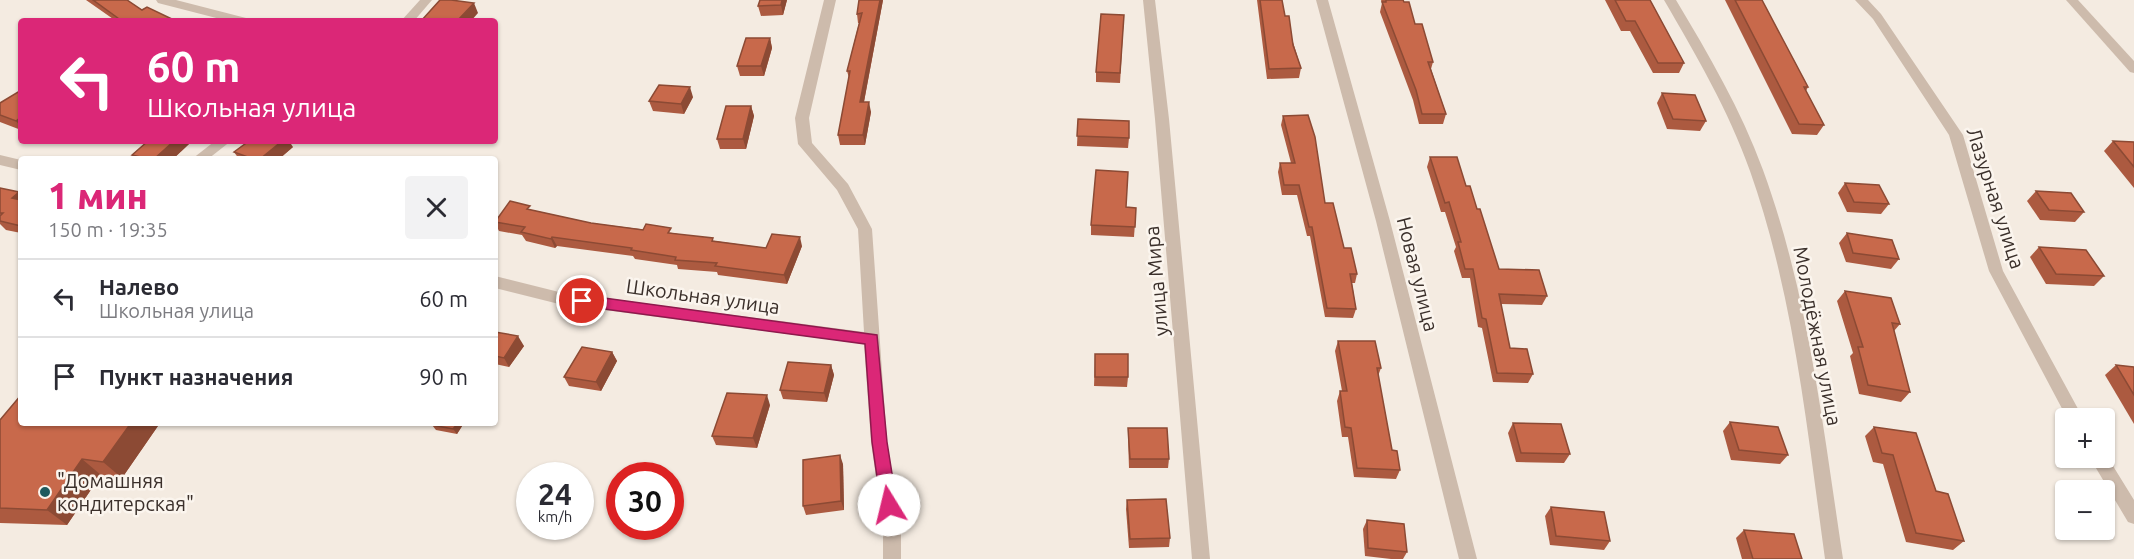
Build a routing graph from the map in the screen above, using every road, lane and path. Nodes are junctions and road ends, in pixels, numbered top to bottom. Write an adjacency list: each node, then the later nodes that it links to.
1 (162, 0): 9 (street)
2 (426, 0): 10 (street)
3 (830, 0): 17 (street)
4 (1149, 0): 22 (street, улица Мира)
5 (1322, 0): 23 (street, Новая улица)
6 (1670, 0): 24 (street, Молодёжная улица)
7 (1861, 0): 18 (street, Лазурная улица)
8 (2072, 0): 11 (street)
9 (231, 18)
10 (410, 18)
11 (2134, 69)
12 (220, 144): 13 (street)
13 (204, 156)
14 (0, 160): 15 (street)
15 (18, 164)
16 (498, 283): 17 (street, Школьная улица)
17 (872, 339): 21 (street)
18 (2070, 408)
19 (2105, 468): 20 (street)
20 (2134, 516)
21 (891, 559)
22 (1201, 559)
23 (1468, 559)
24 (1834, 559)

